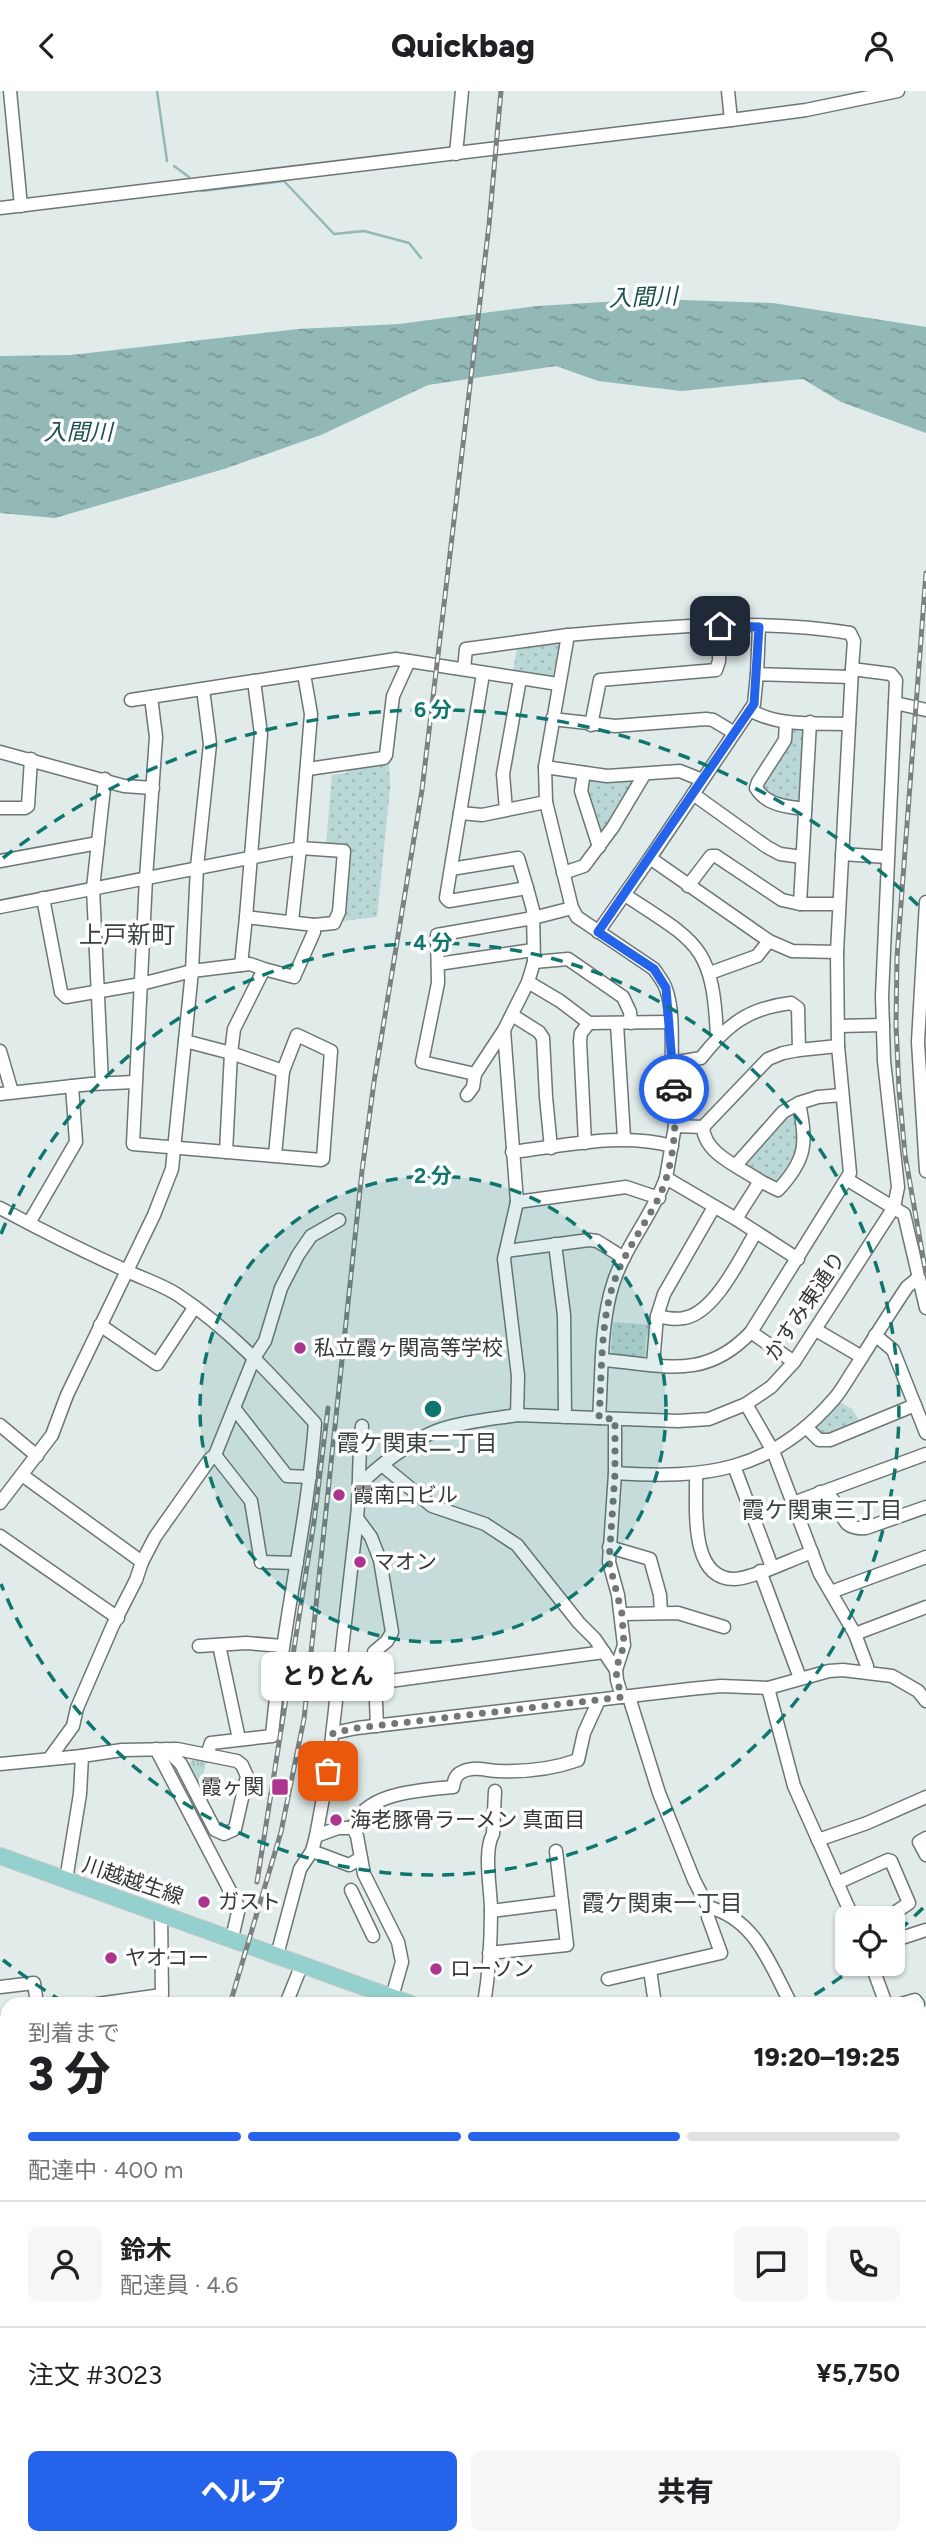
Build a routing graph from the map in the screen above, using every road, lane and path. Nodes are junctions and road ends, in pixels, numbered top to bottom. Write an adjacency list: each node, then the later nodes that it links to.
1 (10, 91): 7 (street)
2 (461, 91): 6 (street)
3 (728, 91): 5 (street)
4 (898, 91): 5 (street)
5 (731, 120): 6 (street)
6 (456, 154): 7 (street)
7 (21, 206): 8 (street)
8 (0, 208)
9 (720, 626): 10 (street); 11 (street); 31 (street)
10 (759, 627): 14 (street); 17 (street)
11 (568, 635): 13 (street); 20 (street)
12 (409, 661): 13 (street); 15 (street); 36 (street)
13 (464, 669): 16 (street)
14 (852, 673): 17 (street); 24 (street, かすみ東通り); 30 (street)
15 (304, 674): 19 (street); 36 (street)
16 (483, 674): 18 (street); 47 (street)
17 (757, 674): 25 (street)
18 (520, 679): 20 (street); 46 (street)
19 (254, 681): 21 (street); 52 (street)
20 (558, 684): 27 (street)
21 (204, 689): 22 (street); 57 (street)
22 (151, 697): 23 (street); 41 (street)
23 (131, 700)
24 (895, 703): 26 (street); 54 (street, かすみ東通り)
25 (750, 710): 28 (street); 32 (street)
26 (926, 710)
27 (552, 719): 31 (street); 35 (street)
28 (786, 722): 29 (street); 45 (street)
29 (810, 722): 30 (street); 45 (street)
30 (849, 724): 51 (street)
31 (591, 725): 32 (street)
32 (733, 733): 40 (street)
33 (0, 752): 34 (street)
34 (31, 759): 39 (street); 44 (street)
35 (545, 767): 37 (street); 43 (street)
36 (308, 769): 50 (street)
37 (584, 773): 38 (street); 49 (street)
38 (644, 775): 40 (street); 49 (street)
39 (105, 779): 41 (street); 48 (street)
40 (702, 780): 42 (street)
41 (153, 788): 60 (street)
42 (693, 794): 53 (street); 55 (street)
43 (546, 802): 46 (street); 59 (street)
44 (0, 808)
45 (805, 809): 53 (street)
46 (506, 810): 47 (street)
47 (460, 813): 58 (street)
48 (98, 843): 56 (street); 62 (street)
49 (598, 847): 59 (street)
50 (300, 848): 52 (street); 73 (street); 74 (street)
51 (842, 854): 54 (street); 68 (street)
52 (251, 856): 57 (street); 71 (street)
53 (802, 857): 67 (street)
54 (887, 857): 92 (street, かすみ東通り)
55 (650, 858): 61 (street); 64 (street)
56 (0, 861)
57 (197, 867): 60 (street); 82 (street)
58 (451, 869): 63 (street); 63 (street)
59 (563, 873): 70 (street)
60 (146, 878): 62 (street); 85 (street)
61 (688, 886): 67 (street); 76 (street)
62 (93, 888): 65 (street); 86 (street)
63 (527, 888): 72 (street)
64 (625, 895): 75 (street); 83 (street)
65 (43, 898): 69 (street); 86 (street)
66 (926, 902): 122 (street)
67 (800, 904): 68 (street)
68 (838, 904): 77 (street)
69 (0, 907)
70 (572, 908): 72 (street); 75 (street)
71 (246, 916): 73 (street); 80 (street)
72 (533, 918): 78 (street); 79 (street)
73 (292, 921): 74 (street)
74 (314, 925): 81 (street)
75 (598, 932): 88 (street)
76 (769, 941): 77 (street); 83 (street)
77 (837, 952): 93 (street)
78 (534, 956): 79 (street); 84 (street); 90 (street)
79 (438, 964): 103 (street)
80 (241, 965): 81 (street); 82 (street)
81 (264, 969): 100 (street)
82 (192, 971): 85 (street); 96 (street)
83 (710, 973): 95 (street)
84 (528, 982): 87 (street); 89 (street)
85 (141, 983): 86 (street); 104 (street)
86 (98, 992): 105 (street)
87 (512, 1015): 94 (street); 117 (street)
88 (670, 1022): 90 (street); 101 (street)
89 (589, 1023): 91 (street); 114 (street)
90 (631, 1023): 91 (street)
91 (617, 1024): 113 (street)
92 (883, 1025): 93 (street); 129 (street, かすみ東通り)
93 (838, 1026): 97 (street)
94 (504, 1030): 103 (street); 118 (street)
95 (718, 1038): 98 (street); 101 (street)
96 (185, 1041): 100 (street); 116 (street)
97 (838, 1046): 98 (street); 109 (street)
98 (799, 1050): 112 (street)
99 (0, 1051): 107 (street)
100 (231, 1053): 102 (street); 119 (street)
101 (672, 1063): 111 (street)
102 (283, 1071): 120 (street); 120 (street)
103 (475, 1074): 108 (street)
104 (135, 1082): 105 (street); 116 (street)
105 (102, 1083): 106 (street)
106 (72, 1086): 107 (street); 133 (street)
107 (6, 1093)
108 (467, 1095)
109 (842, 1095): 110 (street); 124 (street)
110 (799, 1103): 121 (street); 125 (street)
111 (675, 1126): 112 (street); 115 (street)
112 (703, 1126): 121 (street)
113 (624, 1138): 114 (street); 115 (street)
114 (585, 1143): 117 (street)
115 (672, 1146): 123 (street)
116 (175, 1147): 119 (street); 139 (street)
117 (551, 1148): 118 (street)
118 (512, 1151): 127 (street)
119 (226, 1152): 120 (street)
120 (275, 1155)
121 (736, 1165): 125 (street)
122 (926, 1171)
123 (666, 1178): 126 (street); 128 (street)
124 (848, 1180): 129 (street); 138 (street)
125 (760, 1181): 131 (street)
126 (659, 1198): 127 (street); 137 (street)
127 (517, 1202): 136 (street)
128 (714, 1207): 131 (street); 143 (street)
129 (894, 1207): 140 (street); 145 (street, かすみ東通り)
130 (0, 1208): 133 (street)
131 (736, 1219): 134 (street)
132 (339, 1220): 149 (street)
133 (29, 1223): 139 (street)
134 (756, 1232): 138 (street); 143 (street)
135 (555, 1244): 136 (street); 137 (street); 157 (street)
136 (506, 1251): 156 (street)
137 (624, 1258): 150 (street)
138 (798, 1259): 146 (street)
139 (128, 1272): 141 (street); 144 (street)
140 (919, 1277): 142 (street); 147 (street)
141 (194, 1308): 144 (street); 149 (street)
142 (926, 1308)
143 (657, 1316): 152 (street)
144 (100, 1325): 167 (street)
145 (816, 1330): 148 (street); 151 (street, かすみ東通り)
146 (751, 1332): 151 (street); 152 (street)
147 (875, 1335): 148 (street); 154 (street)
148 (862, 1357): 162 (street)
149 (254, 1358): 155 (street); 173 (street)
150 (604, 1360): 152 (street); 158 (street)
151 (794, 1362): 153 (street, かすみ東通り)
152 (653, 1364)
153 (746, 1404): 159 (street, かすみ東通り); 164 (street)
154 (915, 1405): 162 (street); 163 (street)
155 (234, 1408): 166 (street); 173 (street)
156 (517, 1415): 157 (street, かすみ東通り); 168 (street, かすみ東通り)
157 (565, 1417): 158 (street, かすみ東通り)
158 (599, 1418): 159 (street, かすみ東通り)
159 (615, 1419): 170 (street)
160 (0, 1425): 167 (street)
161 (362, 1426): 174 (street)
162 (806, 1427): 164 (street)
163 (926, 1433)
164 (773, 1451): 169 (street); 177 (street)
165 (926, 1454): 175 (street)
166 (215, 1455): 184 (street); 185 (street)
167 (37, 1456): 172 (street)
168 (382, 1465): 174 (street, かすみ東通り); 197 (street)
169 (733, 1467): 171 (street); 186 (street)
170 (615, 1473): 171 (street); 181 (street)
171 (696, 1474): 186 (street)
172 (22, 1475): 176 (street); 184 (street)
173 (310, 1477): 185 (street)
174 (360, 1485): 179 (street)
175 (820, 1492): 177 (street); 178 (street)
176 (0, 1503)
177 (793, 1503): 182 (street)
178 (926, 1507)
179 (357, 1518): 201 (street); 207 (street)
180 (0, 1536): 191 (street)
181 (609, 1547): 189 (street); 190 (street)
182 (812, 1552): 186 (street); 187 (street)
183 (926, 1557): 187 (street)
184 (142, 1562): 191 (street)
185 (297, 1563): 196 (street)
186 (766, 1569): 200 (street)
187 (831, 1592): 193 (street)
188 (926, 1607): 193 (street)
189 (662, 1613): 190 (street); 192 (street)
190 (622, 1614): 198 (street)
191 (118, 1618): 213 (street)
192 (724, 1627)
193 (855, 1634): 199 (street)
194 (219, 1645): 195 (street); 196 (street); 208 (street)
195 (199, 1646)
196 (283, 1646): 208 (street)
197 (604, 1652): 198 (street); 201 (street)
198 (616, 1669): 203 (street)
199 (867, 1672): 200 (street); 205 (street)
200 (800, 1678): 202 (street)
201 (375, 1683): 206 (street)
202 (768, 1688): 203 (street); 220 (street)
203 (626, 1697): 204 (street); 232 (street)
204 (599, 1700): 206 (street); 217 (street)
205 (926, 1701)
206 (377, 1726): 207 (street)
207 (333, 1733): 218 (street)
208 (239, 1739): 211 (street)
209 (161, 1749): 211 (street); 211 (street); 212 (street); 238 (street)
210 (0, 1755): 214 (street)
211 (207, 1755)
212 (82, 1756): 213 (street); 226 (street)
213 (49, 1759): 214 (street)
214 (0, 1764)
215 (495, 1791): 233 (street)
216 (926, 1797): 220 (street)
217 (353, 1828): 218 (street); 225 (street)
218 (316, 1836): 221 (street)
219 (926, 1838): 223 (street)
220 (818, 1840): 227 (street)
221 (312, 1851): 225 (street); 240 (street)
222 (556, 1851): 229 (street)
223 (926, 1855)
224 (0, 1856): 226 (main road, 川越越生線)
225 (361, 1858): 250 (street)
226 (66, 1880): 234 (main road, 川越越生線)
227 (837, 1883): 230 (street); 231 (street)
228 (351, 1890): 237 (street)
229 (562, 1902): 233 (street); 239 (street)
230 (848, 1906)
231 (905, 1906)
232 (708, 1907): 242 (street); 253 (street)
233 (491, 1911): 239 (street)
234 (162, 1914): 238 (main road, 川越越生線); 247 (street)
235 (926, 1930): 236 (street)
236 (905, 1935)
237 (373, 1936)
238 (232, 1938): 240 (main road, 川越越生線)
239 (489, 1953): 251 (street)
240 (277, 1955): 241 (main road, 川越越生線)
241 (302, 1964): 248 (street); 249 (main road, 川越越生線)
242 (650, 1970): 244 (street); 252 (street)
243 (876, 1976): 254 (street)
244 (608, 1979)
245 (0, 1987): 246 (street)
246 (36, 1997)
247 (148, 1997)
248 (289, 1997)
249 (384, 1997)
250 (390, 1997)
251 (485, 1997)
252 (654, 1997)
253 (788, 1997)
254 (883, 1997)

